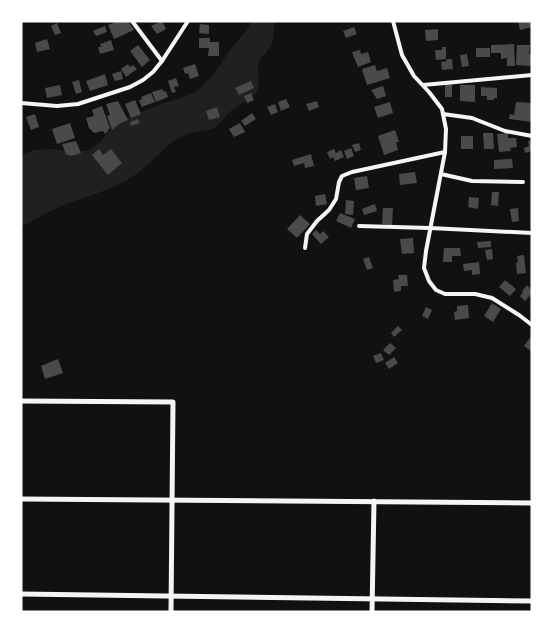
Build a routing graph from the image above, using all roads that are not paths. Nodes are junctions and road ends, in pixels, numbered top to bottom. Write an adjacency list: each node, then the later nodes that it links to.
1 (132, 21): 4 (lane)
2 (188, 21): 4 (lane)
3 (393, 21): 6 (lane)
4 (162, 61): 7 (lane)
5 (532, 75): 6 (lane)
6 (423, 85): 8 (lane)
7 (21, 103)
8 (442, 114): 9 (lane); 10 (lane)
9 (532, 136)
10 (445, 152): 11 (lane); 16 (lane)
11 (441, 174): 12 (lane); 14 (lane)
12 (523, 182)
13 (359, 226): 14 (lane)
14 (430, 228): 15 (lane); 17 (lane)
15 (532, 233)
16 (305, 248)
17 (532, 325)
18 (21, 401): 20 (street)
19 (21, 498): 20 (street)
20 (172, 500): 21 (street); 24 (street)
21 (374, 501): 22 (street); 25 (street)
22 (532, 503)
23 (21, 594): 24 (street)
24 (172, 596): 25 (street); 27 (street)
25 (372, 599): 26 (street); 28 (street)
26 (532, 601)
27 (171, 612)
28 (372, 612)

